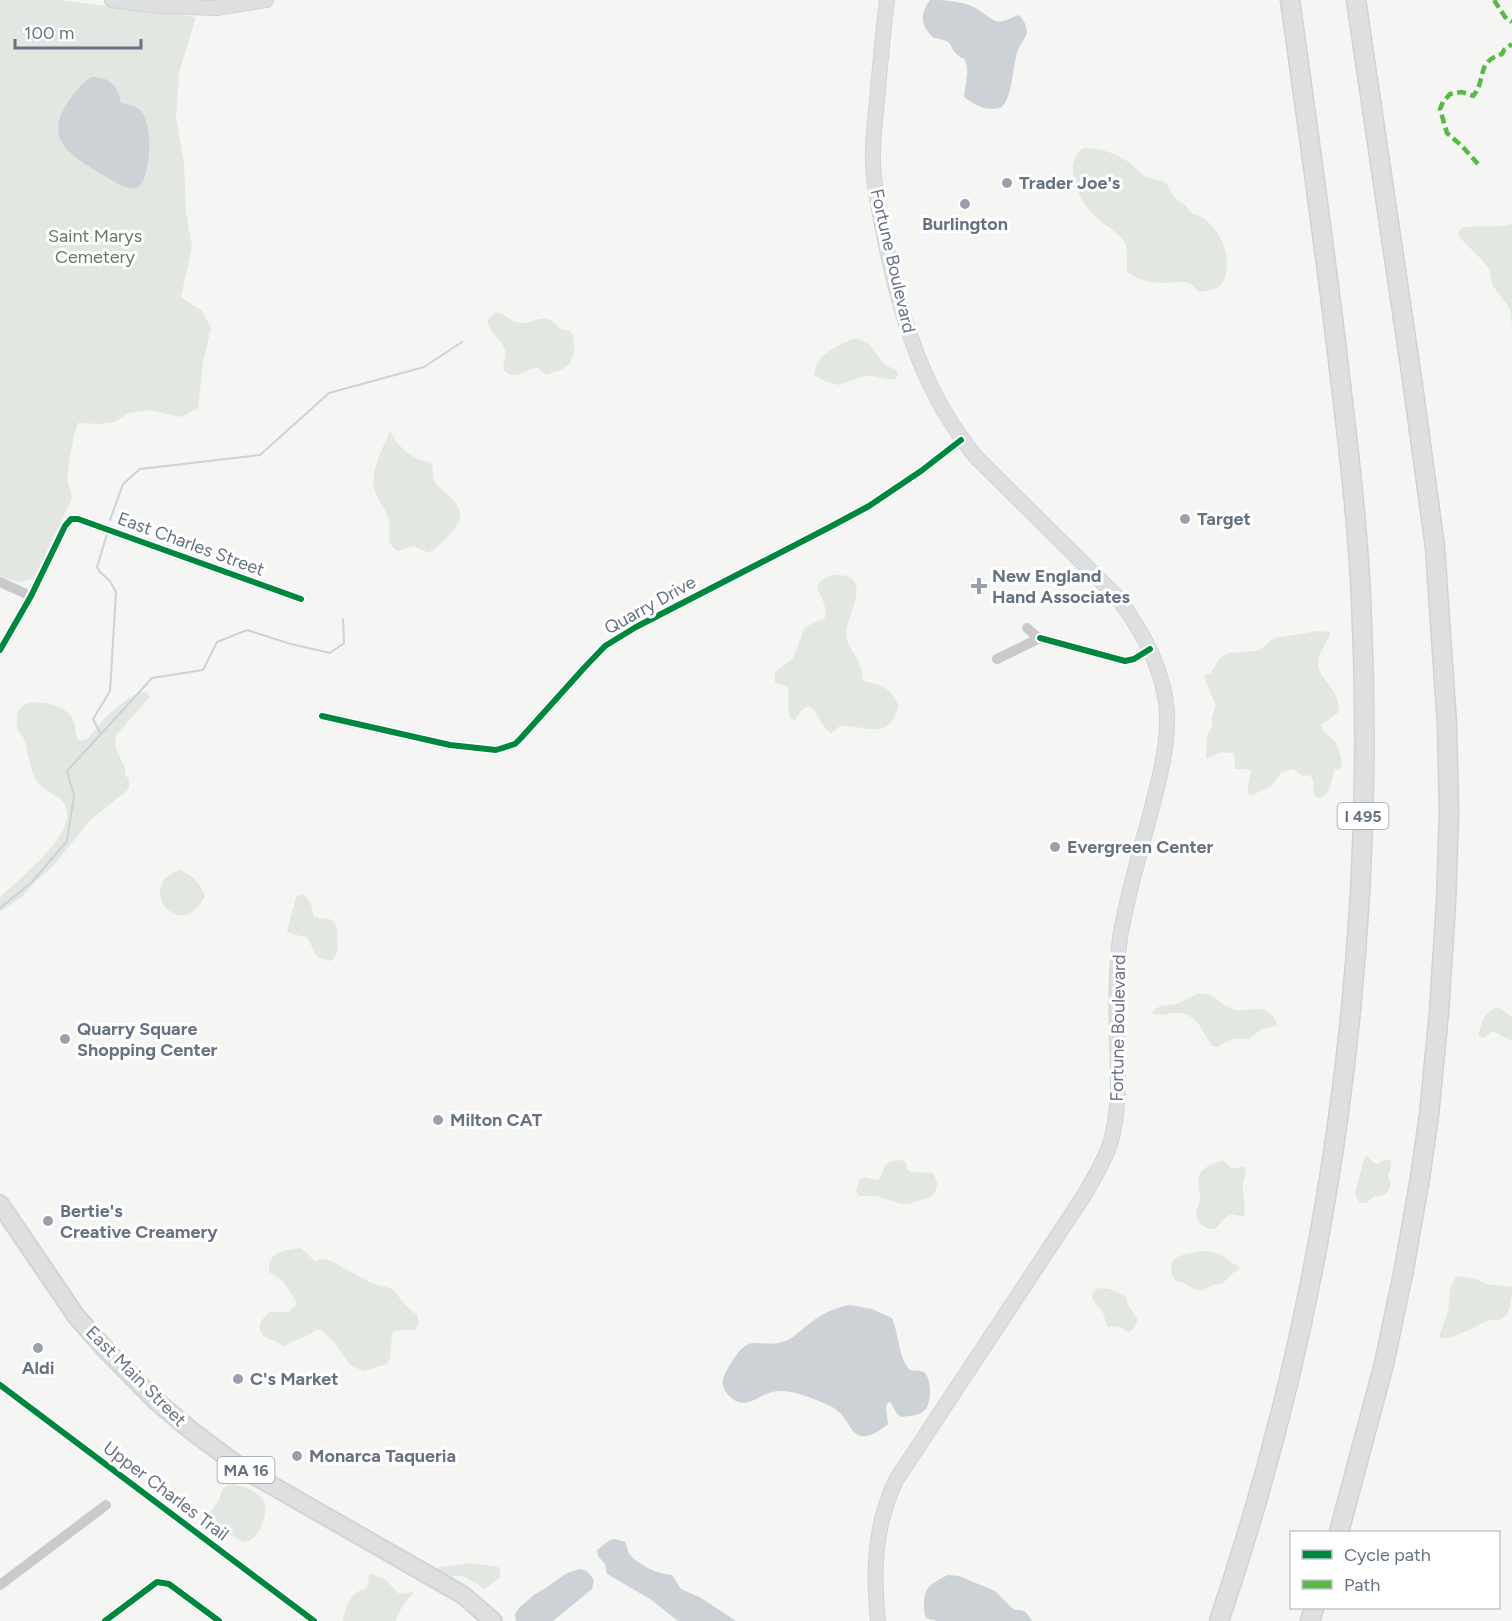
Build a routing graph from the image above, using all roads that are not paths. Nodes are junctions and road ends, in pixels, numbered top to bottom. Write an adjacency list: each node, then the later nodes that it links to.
1 (112, 0): 2 (main road)
2 (266, 0)
3 (887, 0): 6 (main road, Fortune Boulevard)
4 (1290, 0): 24 (highway, I 495)
5 (1356, 0): 18 (highway)
6 (961, 440): 12 (main road, Fortune Boulevard); 15 (street, Quarry Drive)
7 (0, 582): 8 (street)
8 (31, 596): 9 (street, East Charles Street); 13 (street)
9 (302, 599)
10 (1027, 628): 11 (street)
11 (1040, 638): 12 (street); 14 (street)
12 (1150, 649): 23 (main road, Fortune Boulevard)
13 (0, 650)
14 (997, 659)
15 (322, 716)
16 (0, 1204): 22 (main road, East Main Street / MA 16)
17 (106, 1505): 19 (street)
18 (1341, 1531)
19 (0, 1585)
20 (105, 1621): 21 (street)
21 (219, 1621)
22 (493, 1621)
23 (878, 1621)
24 (1219, 1621)

